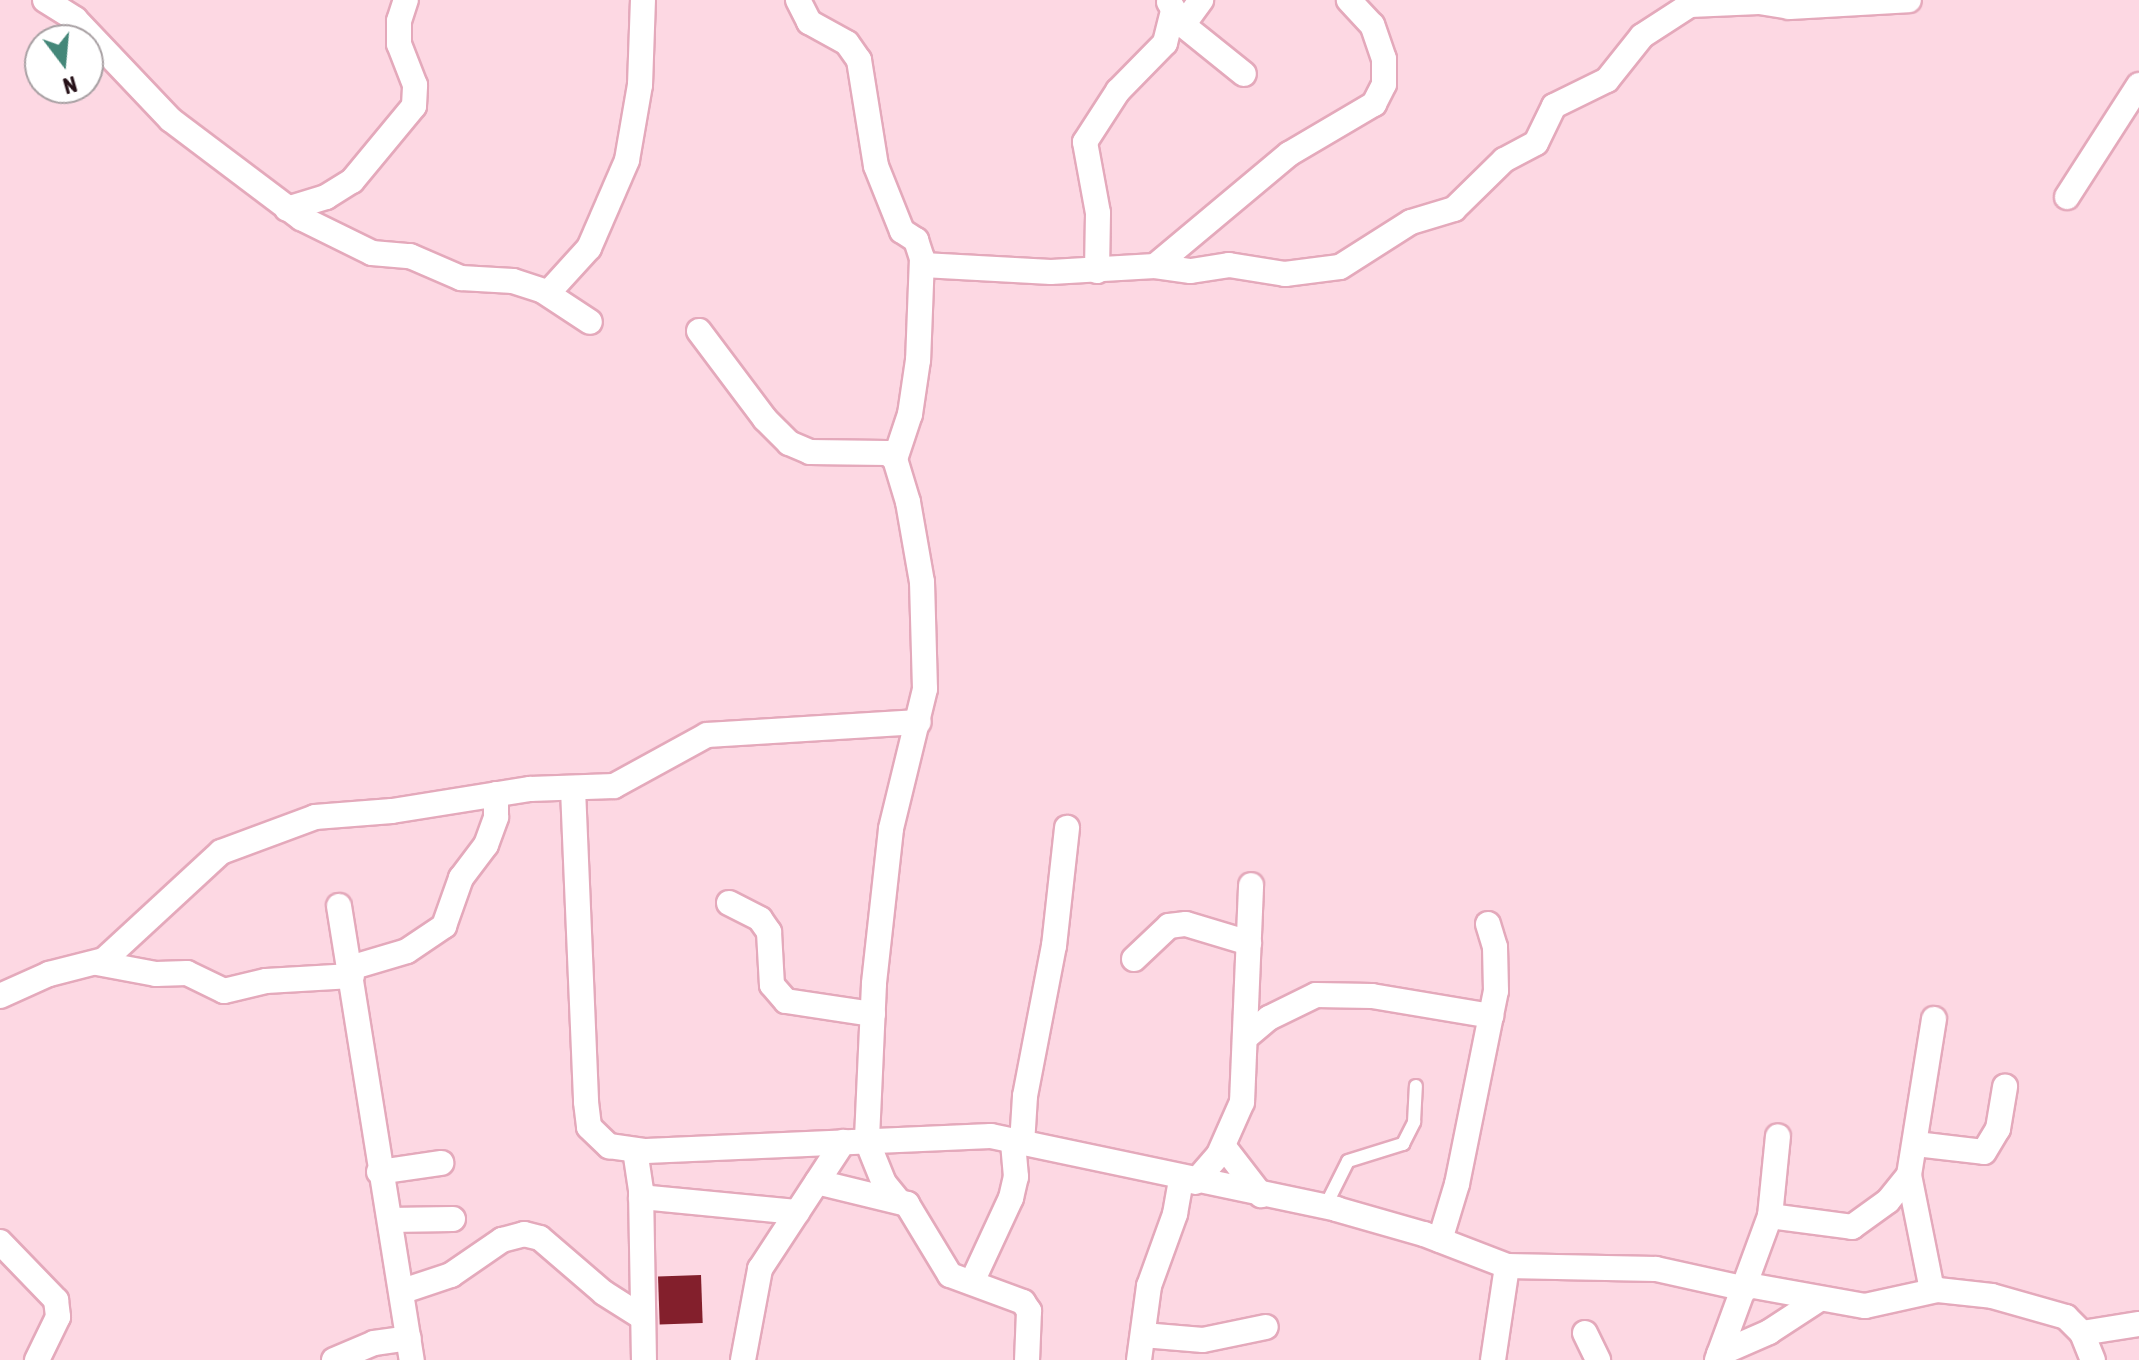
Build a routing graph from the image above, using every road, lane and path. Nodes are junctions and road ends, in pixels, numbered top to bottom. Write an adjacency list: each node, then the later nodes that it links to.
1 (45, 0): 13 (street)
2 (643, 0): 17 (street)
3 (798, 0): 14 (street)
4 (1201, 0): 9 (street)
5 (1349, 0): 15 (street)
6 (1909, 0): 8 (street)
7 (411, 1): 13 (street)
8 (1672, 5): 15 (street)
9 (1175, 12): 10 (street); 16 (street)
10 (1244, 74)
11 (2139, 85): 12 (street)
12 (2067, 197)
13 (287, 209): 17 (street)
14 (923, 265): 16 (street); 20 (street)
15 (1155, 266): 16 (street)
16 (1097, 271)
17 (548, 293): 18 (street)
18 (590, 322)
19 (699, 331): 20 (street)
20 (895, 459): 21 (street)
21 (919, 722): 22 (street); 34 (street)
22 (573, 789): 23 (street); 45 (street)
23 (496, 794): 31 (street); 32 (street)
24 (1067, 828): 42 (street)
25 (1251, 885): 29 (street)
26 (729, 903): 34 (street)
27 (339, 906): 32 (street)
28 (1488, 924): 35 (street)
29 (1249, 943): 30 (street); 37 (street)
30 (1134, 959)
31 (97, 963): 32 (street); 33 (street)
32 (351, 972): 47 (street)
33 (0, 996)
34 (873, 1014): 41 (street)
35 (1491, 1016): 37 (street); 59 (street)
36 (1934, 1019): 43 (street)
37 (1245, 1038): 44 (street)
38 (1416, 1086): 54 (lane)
39 (2005, 1087): 43 (street)
40 (1778, 1136): 56 (street)
41 (855, 1142): 42 (street); 45 (street); 50 (street); 53 (street)
42 (1018, 1143): 49 (street); 62 (street)
43 (1916, 1144): 48 (street)
44 (1224, 1147): 49 (street); 51 (street)
45 (635, 1150): 52 (street)
46 (441, 1163): 47 (street)
47 (379, 1172): 58 (street)
48 (1909, 1175): 56 (street); 64 (street)
49 (1188, 1180): 51 (street); 72 (street)
50 (817, 1182): 53 (street); 55 (street)
51 (1261, 1195): 54 (street)
52 (641, 1197): 55 (street); 67 (street)
53 (898, 1200): 62 (street)
54 (1325, 1207): 59 (street)
55 (797, 1212): 78 (street)
56 (1770, 1216): 63 (street)
57 (453, 1219): 58 (street)
58 (390, 1220): 65 (street)
59 (1440, 1240): 61 (street)
60 (0, 1242): 75 (street)
61 (1507, 1266): 63 (street); 81 (street)
62 (972, 1282): 79 (street)
63 (1747, 1287): 66 (street); 74 (street)
64 (1932, 1290): 66 (street); 71 (street)
65 (403, 1291): 67 (street); 73 (street)
66 (1818, 1300): 74 (street)
67 (642, 1317): 77 (street)
68 (2139, 1324): 71 (street)
69 (1266, 1327): 72 (street)
70 (1585, 1333): 82 (street)
71 (2082, 1333): 83 (street)
72 (1143, 1335): 80 (street)
73 (411, 1349): 76 (street)
74 (1718, 1357)
75 (37, 1360)
76 (334, 1360)
77 (644, 1360)
78 (743, 1360)
79 (1027, 1360)
80 (1139, 1360)
81 (1493, 1360)
82 (1598, 1360)
83 (2093, 1360)

